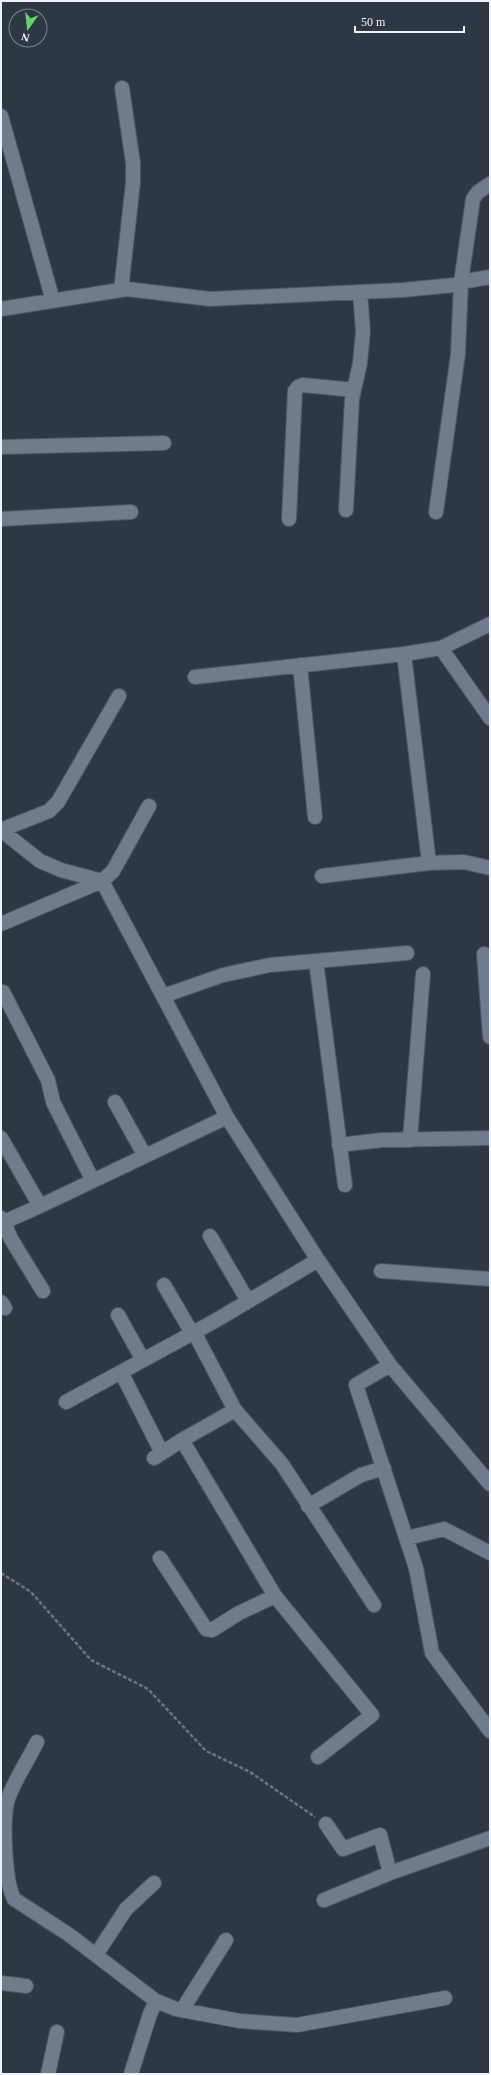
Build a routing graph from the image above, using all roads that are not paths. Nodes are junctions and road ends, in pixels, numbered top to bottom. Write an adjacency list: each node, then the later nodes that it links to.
1 (122, 88): 6 (street)
2 (1, 116): 8 (street)
3 (490, 184): 5 (street)
4 (490, 277): 5 (street)
5 (461, 282): 7 (street); 15 (street)
6 (121, 290): 7 (street); 8 (street)
7 (360, 292): 10 (street)
8 (53, 301): 9 (street)
9 (1, 309)
10 (354, 390): 13 (street); 17 (street)
11 (164, 443): 12 (street)
12 (1, 447)
13 (346, 510)
14 (131, 512): 16 (street)
15 (436, 512)
16 (1, 519)
17 (290, 519)
18 (490, 624): 19 (street)
19 (442, 648): 20 (street); 24 (street)
20 (404, 654): 21 (street); 28 (street)
21 (300, 665): 22 (street); 26 (street)
22 (195, 677)
23 (118, 696): 27 (street)
24 (490, 718)
25 (149, 806): 31 (street)
26 (315, 817)
27 (1, 830): 31 (street)
28 (429, 863): 29 (street); 30 (street)
29 (490, 868)
30 (322, 876)
31 (102, 881): 32 (street); 38 (street)
32 (1, 924)
33 (407, 953): 35 (street)
34 (484, 954): 39 (street)
35 (316, 961): 38 (street); 45 (street)
36 (423, 974): 44 (street)
37 (3, 992): 47 (street)
38 (163, 996): 41 (street)
39 (490, 1037)
40 (115, 1102): 46 (street)
41 (227, 1117): 46 (street); 52 (street)
42 (1, 1138): 49 (street)
43 (490, 1138): 44 (street)
44 (410, 1140): 45 (street)
45 (339, 1145): 48 (street)
46 (145, 1156): 47 (street)
47 (93, 1181): 49 (street)
48 (345, 1185)
49 (40, 1206): 50 (street)
50 (2, 1220): 56 (street)
51 (210, 1236): 57 (street)
52 (318, 1260): 57 (street); 61 (street)
53 (381, 1271): 54 (street)
54 (490, 1279)
55 (164, 1285): 59 (street)
56 (43, 1291)
57 (248, 1301): 59 (street)
58 (118, 1315): 60 (street)
59 (193, 1333): 60 (street); 64 (street)
60 (143, 1360): 62 (street)
61 (390, 1365): 66 (street); 67 (street)
62 (121, 1372): 63 (street); 65 (street)
63 (66, 1402)
64 (235, 1410): 65 (street); 68 (street)
65 (182, 1440): 72 (street)
66 (384, 1468): 68 (street); 69 (street)
67 (490, 1484)
68 (308, 1506): 73 (street)
69 (407, 1538): 70 (street); 74 (street)
70 (490, 1553)
71 (160, 1558): 72 (street)
72 (275, 1596): 76 (street)
73 (374, 1606)
74 (490, 1731)
75 (37, 1742): 77 (street)
76 (318, 1757)
77 (4, 1796): 84 (street)
78 (326, 1824): 80 (street)
79 (490, 1837): 80 (street)
80 (390, 1873): 82 (street)
81 (154, 1883): 84 (street)
82 (324, 1900)
83 (226, 1940): 89 (street)
84 (96, 1955): 88 (street)
85 (1, 1983): 86 (street)
86 (26, 1986)
87 (445, 1998): 89 (street)
88 (156, 2001): 89 (street); 92 (street)
89 (182, 2010)
90 (57, 2032): 91 (street)
91 (48, 2074)
92 (131, 2074)

